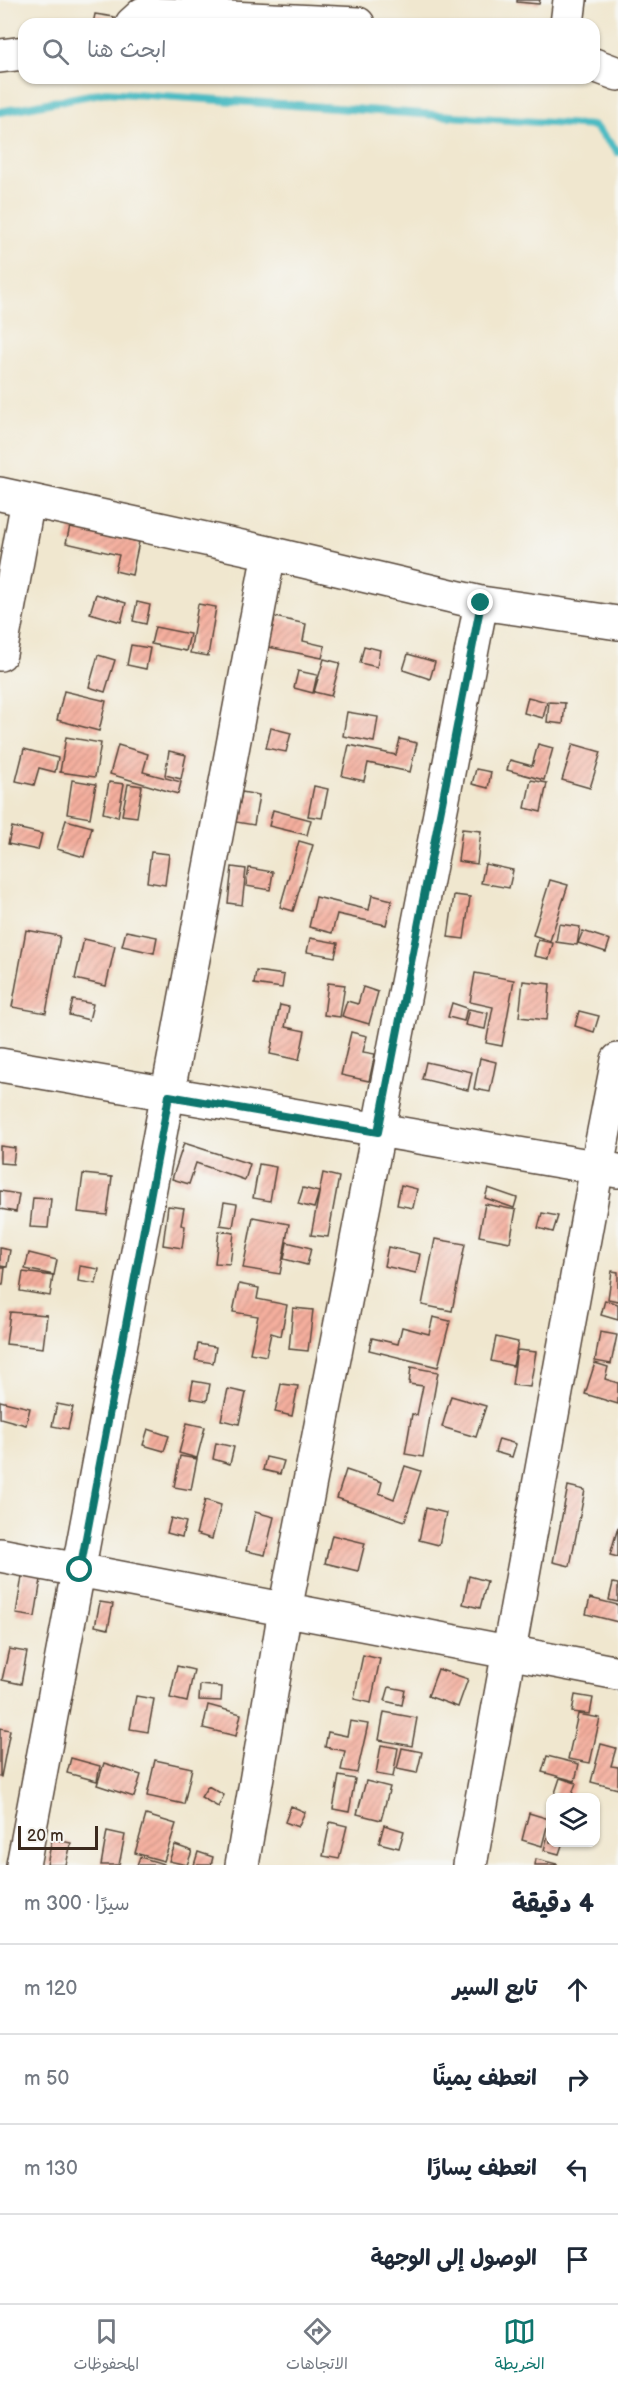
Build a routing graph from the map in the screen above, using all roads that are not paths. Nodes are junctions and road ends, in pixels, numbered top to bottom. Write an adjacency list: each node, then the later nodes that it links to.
1 (570, 0): 4 (street)
2 (140, 13): 3 (street)
3 (350, 15)
4 (568, 18)
5 (18, 54): 6 (street)
6 (0, 57)
7 (600, 67): 8 (street)
8 (618, 74)
9 (14, 497): 10 (street); 13 (street)
10 (269, 553): 11 (street); 16 (street)
11 (481, 603): 12 (street); 17 (street)
12 (618, 624)
13 (0, 654)
14 (618, 1060): 18 (street)
15 (0, 1065): 16 (street)
16 (169, 1096): 17 (street); 20 (street)
17 (378, 1132): 18 (street); 21 (street)
18 (607, 1169): 22 (street)
19 (0, 1555): 20 (street)
20 (80, 1570): 21 (street); 24 (street)
21 (285, 1611): 22 (street); 25 (street)
22 (510, 1653): 23 (street); 26 (street)
23 (618, 1674)
24 (23, 1865)
25 (242, 1865)
26 (470, 1865)

